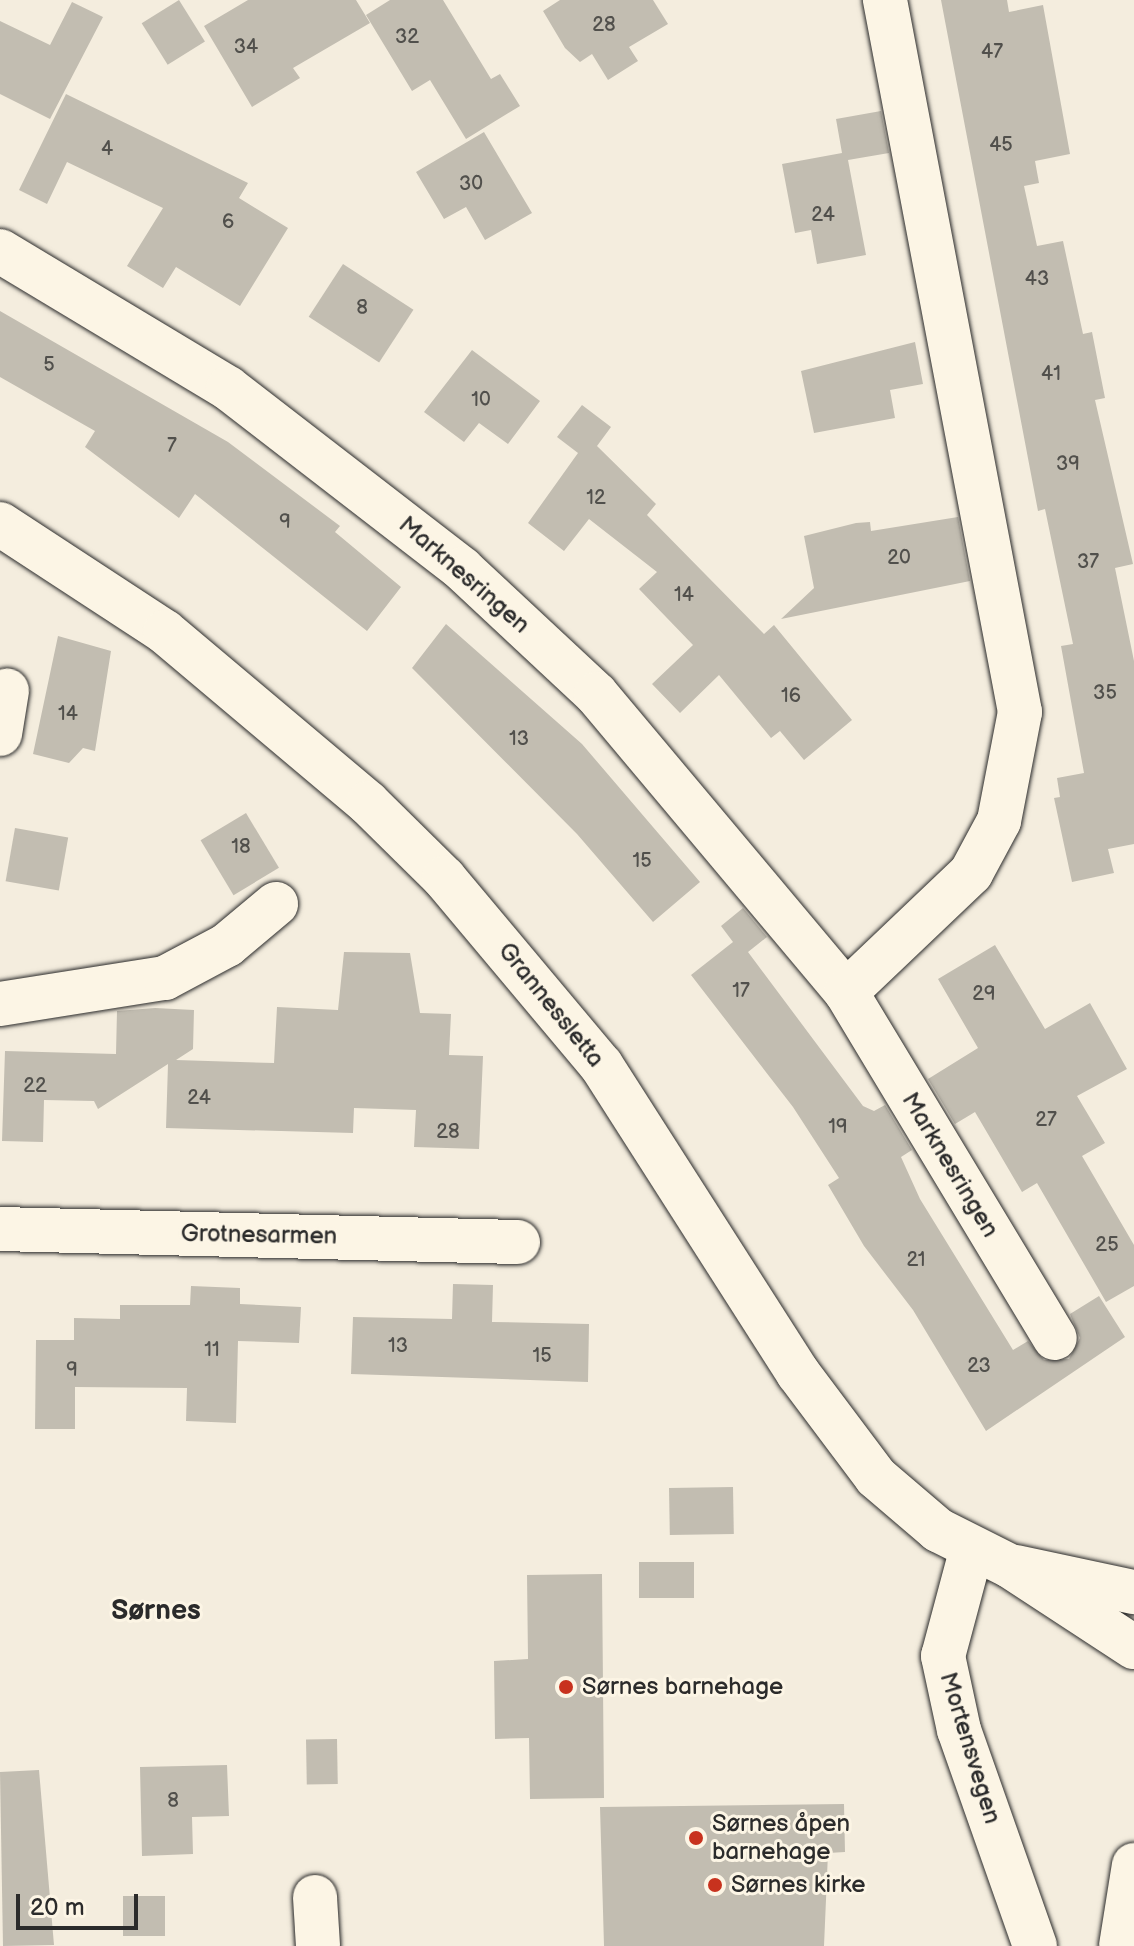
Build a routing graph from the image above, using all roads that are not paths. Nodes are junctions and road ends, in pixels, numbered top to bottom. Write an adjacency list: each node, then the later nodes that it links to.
1 (885, 0): 7 (street)
2 (0, 251): 7 (street, Marknesringen)
3 (0, 524): 12 (street, Grannessletta)
4 (7, 691): 5 (street)
5 (0, 734)
6 (276, 904): 8 (street)
7 (846, 992): 11 (street, Marknesringen)
8 (0, 1004)
9 (0, 1229): 10 (street, Grotnesarmen)
10 (518, 1242)
11 (1055, 1338)
12 (991, 1557): 13 (street, Grannessletta); 14 (street, Grannessletta); 18 (street, Mortensvegen)
13 (1134, 1592)
14 (1134, 1647)
15 (1134, 1865): 19 (street)
16 (315, 1897): 17 (street)
17 (318, 1946)
18 (1035, 1946)
19 (1121, 1946)

